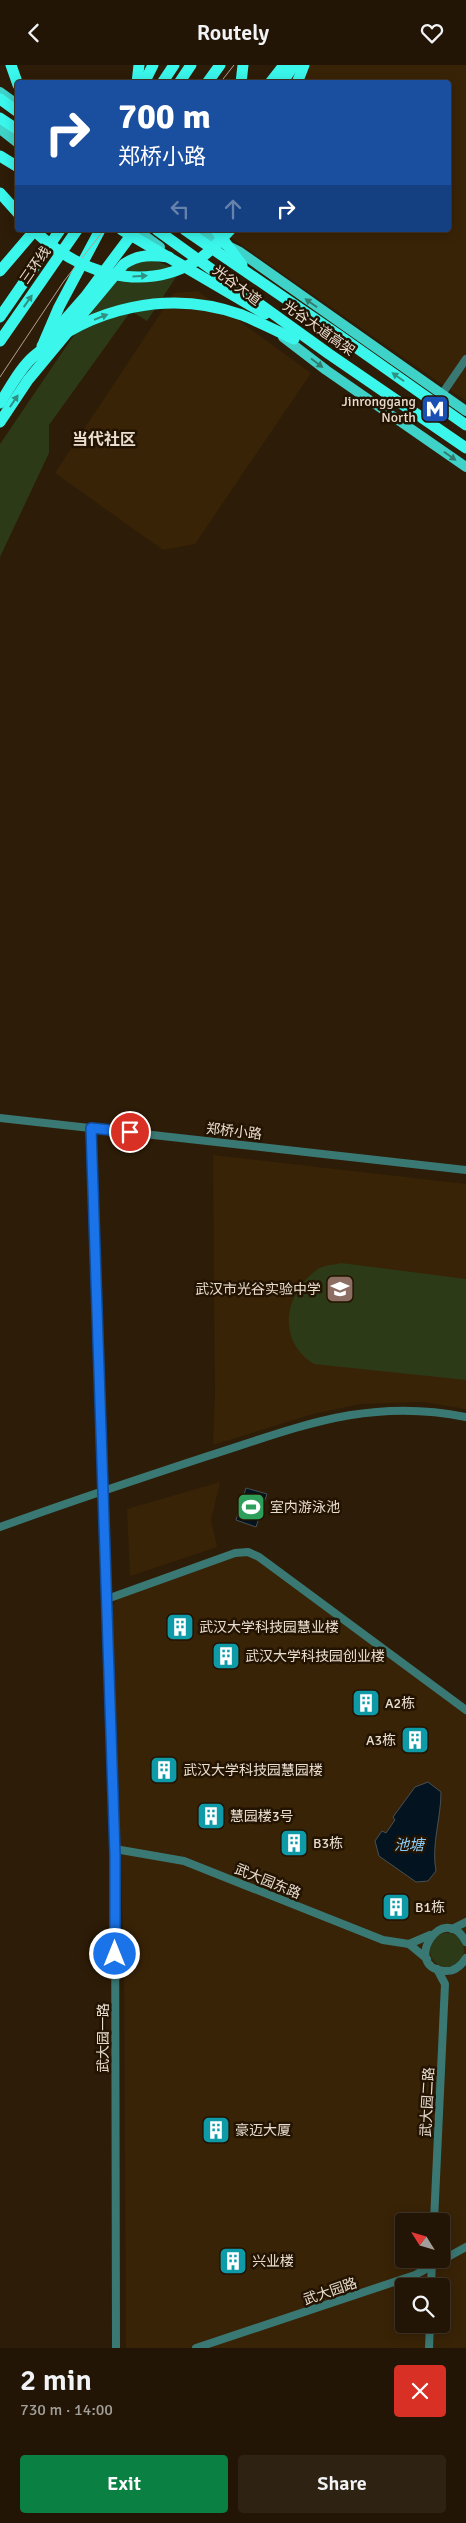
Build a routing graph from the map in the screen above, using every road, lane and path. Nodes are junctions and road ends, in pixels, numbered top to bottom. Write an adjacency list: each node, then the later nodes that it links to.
1 (11, 65): 11 (highway)
2 (139, 65): 12 (highway, bridge)
3 (151, 65): 13 (main road); 14 (highway)
4 (174, 65): 15 (highway)
5 (191, 65): 16 (highway)
6 (220, 65): 17 (highway)
7 (243, 65): 18 (highway)
8 (284, 65): 19 (highway)
9 (294, 65): 20 (highway)
10 (304, 65): 21 (highway)
11 (16, 80)
12 (136, 80)
13 (138, 80)
14 (145, 80)
15 (164, 80)
16 (181, 80)
17 (209, 80)
18 (241, 80)
19 (272, 80)
20 (284, 80)
21 (298, 80)
22 (0, 92): 24 (main road)
23 (0, 99): 25 (highway)
24 (15, 103)
25 (15, 110)
26 (0, 118): 27 (highway)
27 (15, 128)
28 (0, 129): 29 (main road)
29 (15, 141)
30 (0, 157): 31 (highway)
31 (15, 165)
32 (0, 193): 33 (highway)
33 (15, 210)
34 (33, 232): 49 (highway)
35 (37, 232): 47 (highway, one-way to 47, bridge)
36 (51, 232): 51 (highway)
37 (59, 232): 52 (highway, 三环线)
38 (76, 232): 54 (highway, 三环线, one-way to 38)
39 (99, 232): 58 (highway)
40 (125, 232): 53 (highway, bridge)
41 (134, 232): 56 (highway, bridge)
42 (139, 232): 48 (main road, 光谷大道)
43 (159, 232): 53 (highway, 光谷大道高架, bridge)
44 (188, 232): 50 (highway, 光谷大道高架, bridge)
45 (200, 232): 59 (main road, 光谷大道, one-way to 45)
46 (218, 232): 50 (highway, bridge)
47 (228, 232)
48 (174, 257): 58 (highway); 65 (main road, 光谷大道, one-way to 65)
49 (0, 271)
50 (251, 276): 63 (highway, 光谷大道高架, one-way to 50, bridge)
51 (0, 307)
52 (0, 317)
53 (291, 326): 55 (highway, 光谷大道高架, bridge)
54 (0, 341)
55 (329, 354): 56 (highway, one-way to 55, bridge); 64 (highway, 光谷大道高架, bridge)
56 (33, 357): 60 (highway, bridge)
57 (466, 359): 59 (street)
58 (28, 380): 62 (highway, one-way to 58)
59 (442, 394): 61 (main road, 光谷大道)
60 (0, 403)
61 (466, 411)
62 (0, 422)
63 (466, 425)
64 (466, 448)
65 (466, 467)
66 (0, 1118): 67 (street, 郑桥小路)
67 (91, 1128): 68 (street, 郑桥小路); 70 (street, 武大园一路)
68 (466, 1170)
69 (466, 1417): 70 (street)
70 (104, 1490): 71 (street); 72 (street, 武大园一路)
71 (0, 1527)
72 (107, 1599): 73 (street); 74 (street, 武大园一路)
73 (466, 1710)
74 (115, 1849): 79 (street, 武大园东路); 90 (street, 武大园一路)
75 (466, 1921): 76 (street)
76 (452, 1929): 77 (street); 78 (street)
77 (432, 1934): 79 (street); 81 (street)
78 (466, 1942)
79 (409, 1944): 81 (street)
80 (466, 1958): 82 (street)
81 (427, 1959): 83 (street)
82 (457, 1968): 83 (street); 84 (street)
83 (437, 1969): 84 (street)
84 (445, 1984): 85 (street, 武大园二路)
85 (434, 2213)
86 (466, 2247): 87 (street, 武大园路)
87 (450, 2255)
88 (423, 2268): 91 (street, 武大园路)
89 (430, 2333): 92 (street)
90 (116, 2348)
91 (196, 2348)
92 (429, 2348)

